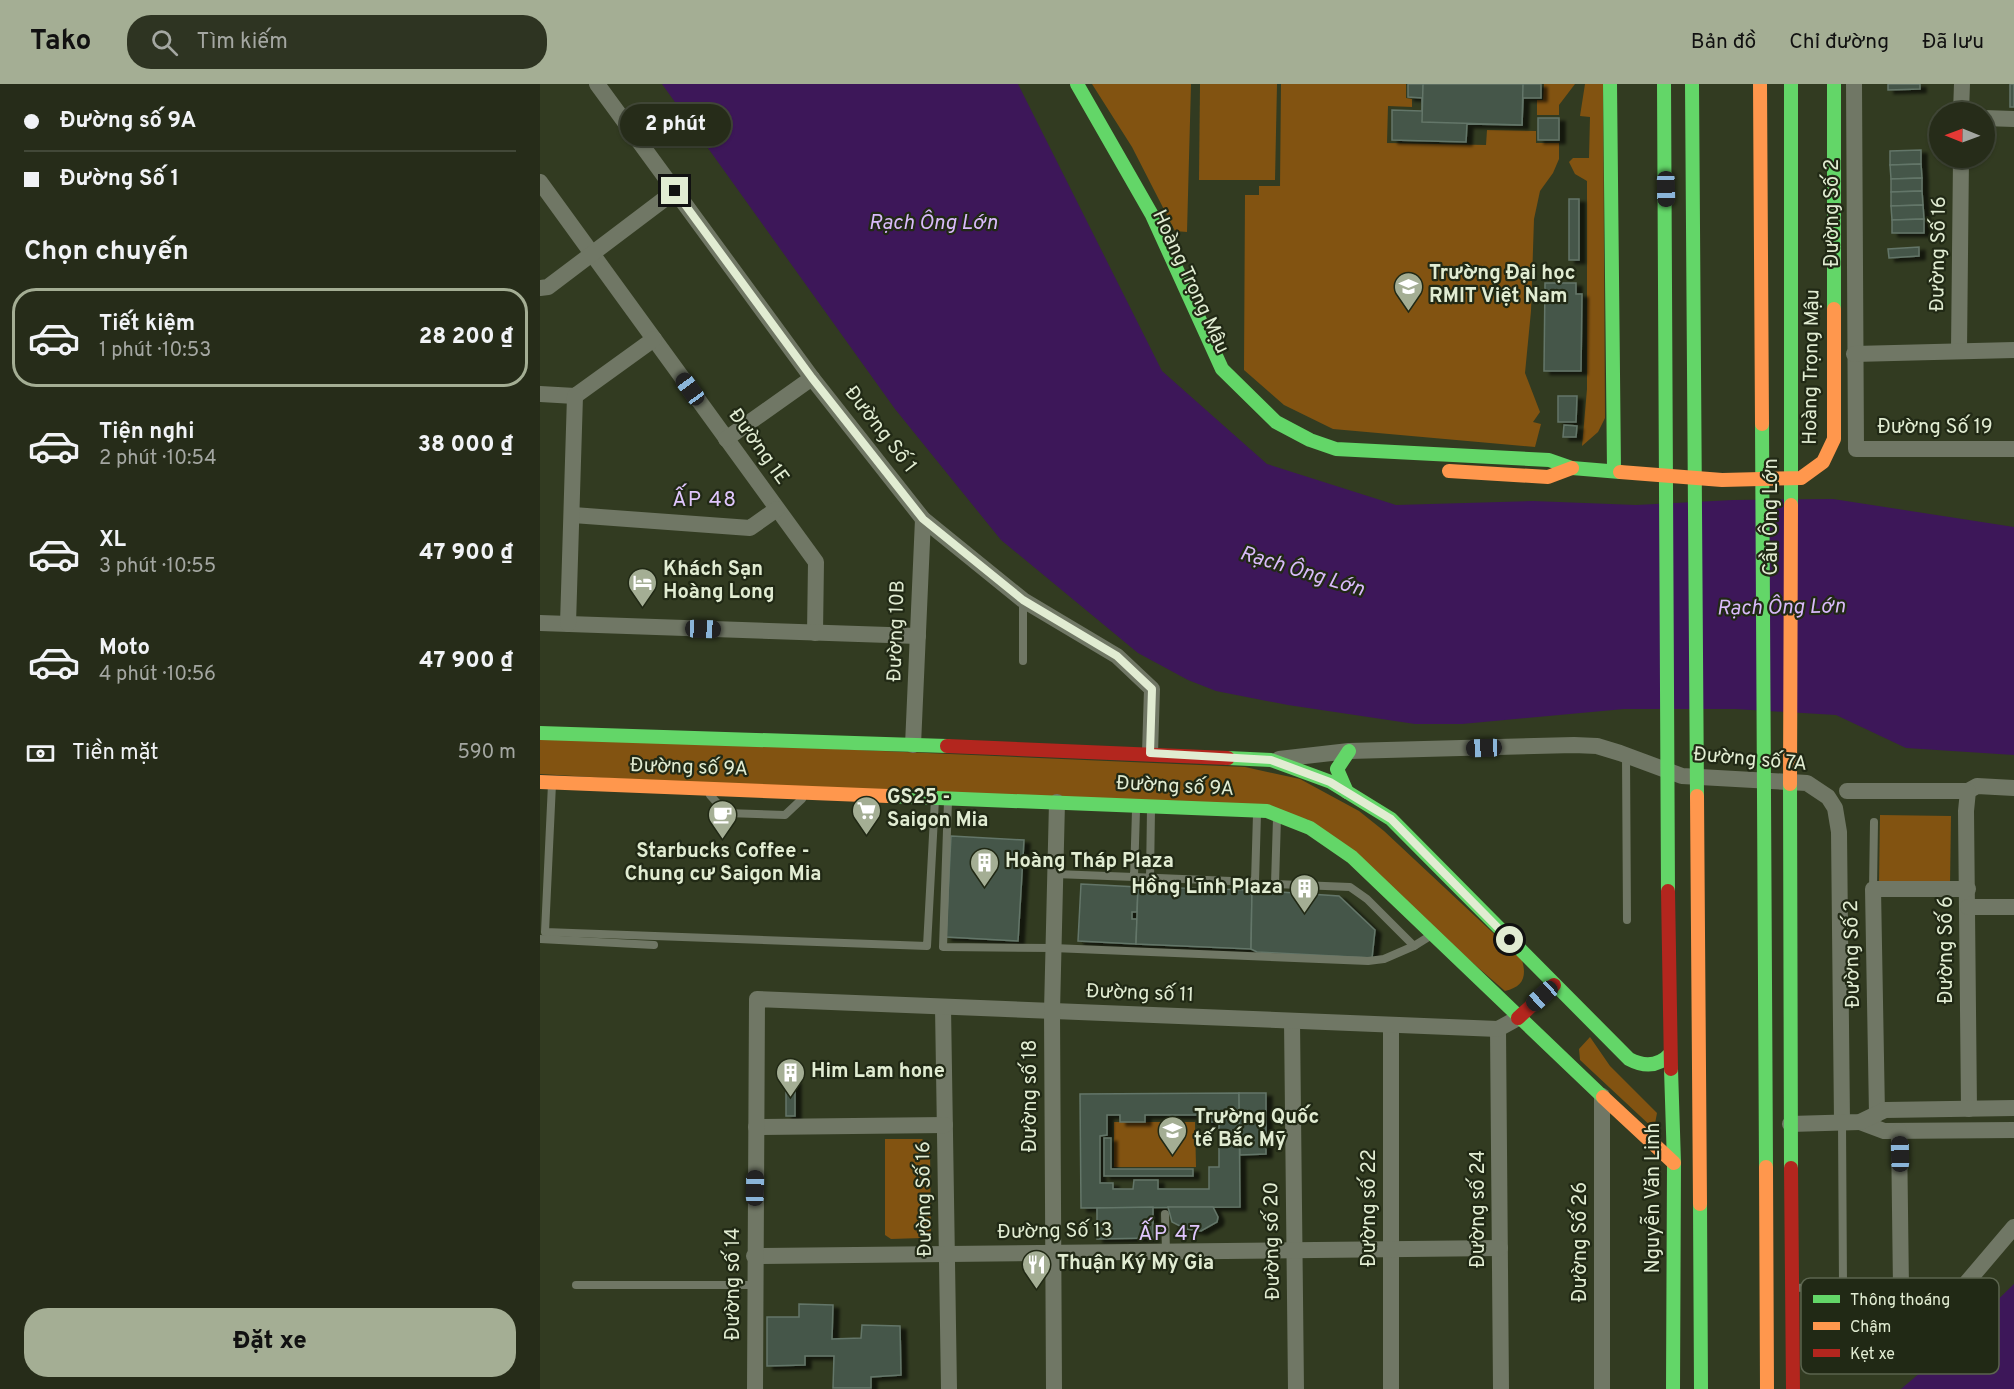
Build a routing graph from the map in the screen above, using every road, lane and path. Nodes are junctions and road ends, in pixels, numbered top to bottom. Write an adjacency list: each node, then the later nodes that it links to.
1 (597, 84): 17 (street, Đường Số 1)
2 (1061, 84): 20 (main road, Hoàng Trọng Mậu)
3 (1077, 84): 37 (main road, Hoàng Trọng Mậu)
4 (1610, 84): 39 (main road)
5 (1664, 84): 93 (main road, Nguyễn Văn Linh)
6 (1692, 84): 130 (main road)
7 (1760, 84): 131 (main road, Cầu Ông Lớn)
8 (1791, 84): 100 (main road, Cầu Ông Lớn)
9 (1834, 84): 39 (main road, Hoàng Trọng Mậu)
10 (1854, 84): 25 (street, Đường Số 2)
11 (1962, 84): 12 (street)
12 (1961, 102)
13 (1995, 118): 14 (street)
14 (2014, 119)
15 (1961, 168): 24 (street, Đường Số 16)
16 (540, 182): 18 (street, Đường 1E)
17 (675, 191): 18 (street); 26 (street, Đường Số 1)
18 (592, 254): 19 (street); 21 (street, Đường 1E)
19 (540, 288)
20 (1182, 315)
21 (654, 339): 28 (street); 31 (street, Đường 1E)
22 (1197, 349): 29 (main road, Hoàng Trọng Mậu)
23 (2014, 350): 24 (street)
24 (1959, 351): 25 (street)
25 (1854, 354): 33 (street, Đường Số 2)
26 (812, 378): 31 (street); 42 (street, Đường Số 1)
27 (540, 394): 28 (street)
28 (575, 396): 41 (street)
29 (1228, 396)
30 (1264, 430): 32 (main road)
31 (726, 439): 40 (street, Đường 1E)
32 (1279, 440)
33 (1856, 449): 34 (street, Đường Số 19)
34 (2014, 449)
35 (1310, 455): 36 (main road)
36 (1348, 464)
37 (1572, 468): 38 (main road, Hoàng Trọng Mậu); 39 (main road, Hoàng Trọng Mậu)
38 (1435, 470)
39 (1614, 470)
40 (777, 509): 41 (street); 46 (street, Đường 1E)
41 (573, 515): 45 (street)
42 (923, 519): 43 (street, Đường Số 1); 47 (street, Đường 10B)
43 (1023, 600): 48 (lane); 52 (street, Đường Số 1)
44 (540, 623): 45 (street)
45 (568, 624): 46 (street)
46 (815, 633): 47 (street)
47 (918, 636): 50 (street, Đường 10B)
48 (1023, 661)
49 (540, 733): 50 (main road, Đường số 9A)
50 (913, 745): 52 (main road, Đường số 9A)
51 (1349, 752): 53 (street, Đường số 7A); 54 (street, Đường số 7A); 61 (main road)
52 (1150, 753): 54 (main road, Đường số 9A)
53 (1626, 755): 79 (lane); 98 (street, Đường số 7A)
54 (1271, 760): 61 (main road, Đường số 9A)
55 (546, 782): 56 (main road, Đường số 9A); 78 (lane)
56 (703, 788): 60 (main road, Đường số 9A); 60 (lane)
57 (2014, 788): 59 (street)
58 (1847, 791): 59 (street)
59 (1968, 791): 74 (street, Đường Số 6)
60 (809, 792): 62 (main road, Đường số 9A)
61 (1347, 792): 85 (main road, Đường số 9A)
62 (942, 797): 63 (main road, Đường số 9A); 78 (lane); 84 (lane)
63 (1057, 802): 64 (main road, Đường số 9A); 69 (street, Đường số 18)
64 (1136, 805): 65 (main road, Đường số 9A); 70 (lane)
65 (1152, 806): 66 (main road, Đường số 9A); 71 (lane)
66 (1257, 811): 67 (main road, Đường số 9A); 71 (lane)
67 (1277, 814): 72 (main road, Đường số 9A); 75 (lane)
68 (1874, 822): 73 (lane)
69 (1055, 874): 70 (lane); 84 (street, Đường số 18)
70 (1134, 877): 71 (lane)
71 (1150, 878)
72 (1381, 884): 75 (lane); 80 (main road, Đường số 9A)
73 (1873, 889): 74 (street, Đường Số 2); 97 (street, Đường Số 2)
74 (1968, 889): 76 (street, Đường Số 6)
75 (1367, 899): 83 (lane)
76 (1968, 907): 77 (street); 96 (street, Đường Số 6)
77 (2014, 907)
78 (543, 914)
79 (1627, 920)
80 (1432, 935): 83 (lane); 89 (main road, Đường số 9A)
81 (540, 939): 82 (lane)
82 (654, 945)
83 (1414, 946): 84 (lane)
84 (1053, 948): 88 (street, Đường số 18)
85 (1554, 985): 89 (main road); 93 (main road, Đường số 9A)
86 (757, 999): 87 (street, Đường số 11); 102 (street, Đường số 14)
87 (943, 1007): 88 (street, Đường số 11); 101 (street, Đường Số 16)
88 (1052, 1011): 90 (street, Đường số 11); 112 (street, Đường số 18)
89 (1518, 1018): 92 (street); 94 (main road, Đường số 9A)
90 (1292, 1021): 91 (street, Đường số 11); 109 (street, Đường số 20)
91 (1390, 1026): 92 (street, Đường số 11); 110 (street, Đường số 22)
92 (1498, 1029): 108 (street, Đường số 24)
93 (1670, 1054): 105 (main road, Nguyễn Văn Linh)
94 (1602, 1096): 105 (main road, Đường số 9A); 128 (street, Đường Số 26)
95 (2014, 1108): 96 (street)
96 (1969, 1109): 97 (street)
97 (1877, 1114): 99 (street)
98 (1842, 1122): 99 (street); 100 (street); 115 (lane, Đường số 7A)
99 (1860, 1122): 104 (street)
100 (1790, 1124): 120 (main road)
101 (945, 1125): 102 (street); 113 (street, Đường Số 16)
102 (756, 1127): 114 (street, Đường số 14)
103 (2014, 1130): 104 (street)
104 (1899, 1131): 116 (street)
105 (1674, 1163): 129 (main road, Nguyễn Văn Linh)
106 (1165, 1214): 111 (lane)
107 (2014, 1227): 117 (street)
108 (1500, 1248): 110 (street, Đường Số 13); 127 (street, Đường số 24)
109 (1294, 1250): 110 (street, Đường Số 13); 111 (street, Đường Số 13); 125 (street, Đường số 20)
110 (1391, 1250): 126 (street, Đường số 22)
111 (1166, 1251): 112 (street, Đường Số 13)
112 (1053, 1253): 113 (street, Đường Số 13); 124 (street, Đường số 18)
113 (947, 1254): 114 (street, Đường Số 13); 123 (street, Đường Số 16)
114 (754, 1256): 119 (street, Đường số 14)
115 (1843, 1278)
116 (1901, 1278)
117 (1971, 1278)
118 (576, 1285): 119 (lane)
119 (755, 1285): 122 (street, Đường số 14)
120 (1792, 1288): 121 (lane, Đường số 7A); 132 (main road)
121 (1801, 1288)
122 (755, 1389)
123 (949, 1389)
124 (1054, 1389)
125 (1296, 1389)
126 (1391, 1389)
127 (1501, 1389)
128 (1602, 1389)
129 (1674, 1389)
130 (1701, 1389)
131 (1767, 1389)
132 (1793, 1389)

